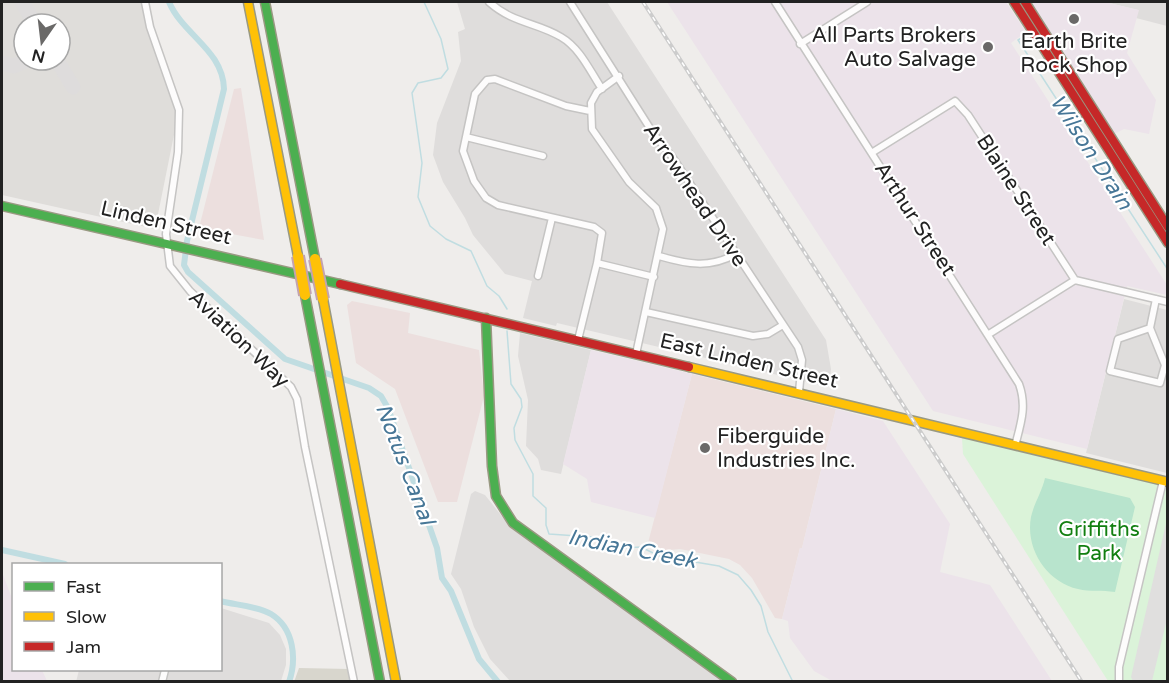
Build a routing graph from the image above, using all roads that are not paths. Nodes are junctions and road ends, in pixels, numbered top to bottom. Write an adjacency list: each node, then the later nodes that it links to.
1 (145, 2): 21 (street, Aviation Way)
2 (248, 2): 42 (main road, bridge)
3 (265, 2): 43 (main road, bridge)
4 (489, 2): 12 (street)
5 (570, 2): 11 (street, Arrowhead Drive)
6 (775, 2): 10 (street, Arthur Street)
7 (867, 2): 10 (street)
8 (1014, 2): 20 (main road)
9 (1025, 2): 19 (main road)
10 (800, 44): 15 (street, Arthur Street)
11 (619, 76): 12 (street); 22 (street, Arrowhead Drive)
12 (602, 89): 13 (street)
13 (590, 111): 14 (street); 23 (street)
14 (466, 137): 16 (street); 18 (street)
15 (873, 152): 28 (street, Blaine Street); 35 (street, Arthur Street)
16 (543, 156)
17 (2, 206): 21 (main road, Linden Street)
18 (552, 218): 24 (street); 25 (street)
19 (1167, 227)
20 (1167, 243)
21 (167, 244): 27 (main road, Linden Street); 41 (street, Aviation Way)
22 (736, 254): 23 (street); 33 (street, Arrowhead Drive)
23 (659, 256): 26 (street)
24 (597, 263): 26 (street); 36 (street)
25 (538, 276)
26 (654, 277): 31 (street)
27 (321, 279): 32 (main road, East Linden Street)
28 (1074, 280): 29 (street); 35 (street)
29 (1156, 299): 30 (street); 34 (street)
30 (1167, 302)
31 (646, 312): 33 (street); 37 (street)
32 (486, 318): 36 (main road, East Linden Street); 44 (main road)
33 (783, 325): 38 (street, Arrowhead Drive)
34 (1150, 328): 34 (street)
35 (989, 334): 39 (street, Arthur Street)
36 (578, 340): 37 (main road, East Linden Street)
37 (636, 354): 38 (main road, East Linden Street)
38 (799, 392): 39 (main road, East Linden Street)
39 (1015, 446): 40 (main road, East Linden Street)
40 (1165, 482): 45 (street)
41 (354, 681)
42 (380, 681)
43 (396, 681)
44 (732, 681)
45 (1119, 681)

